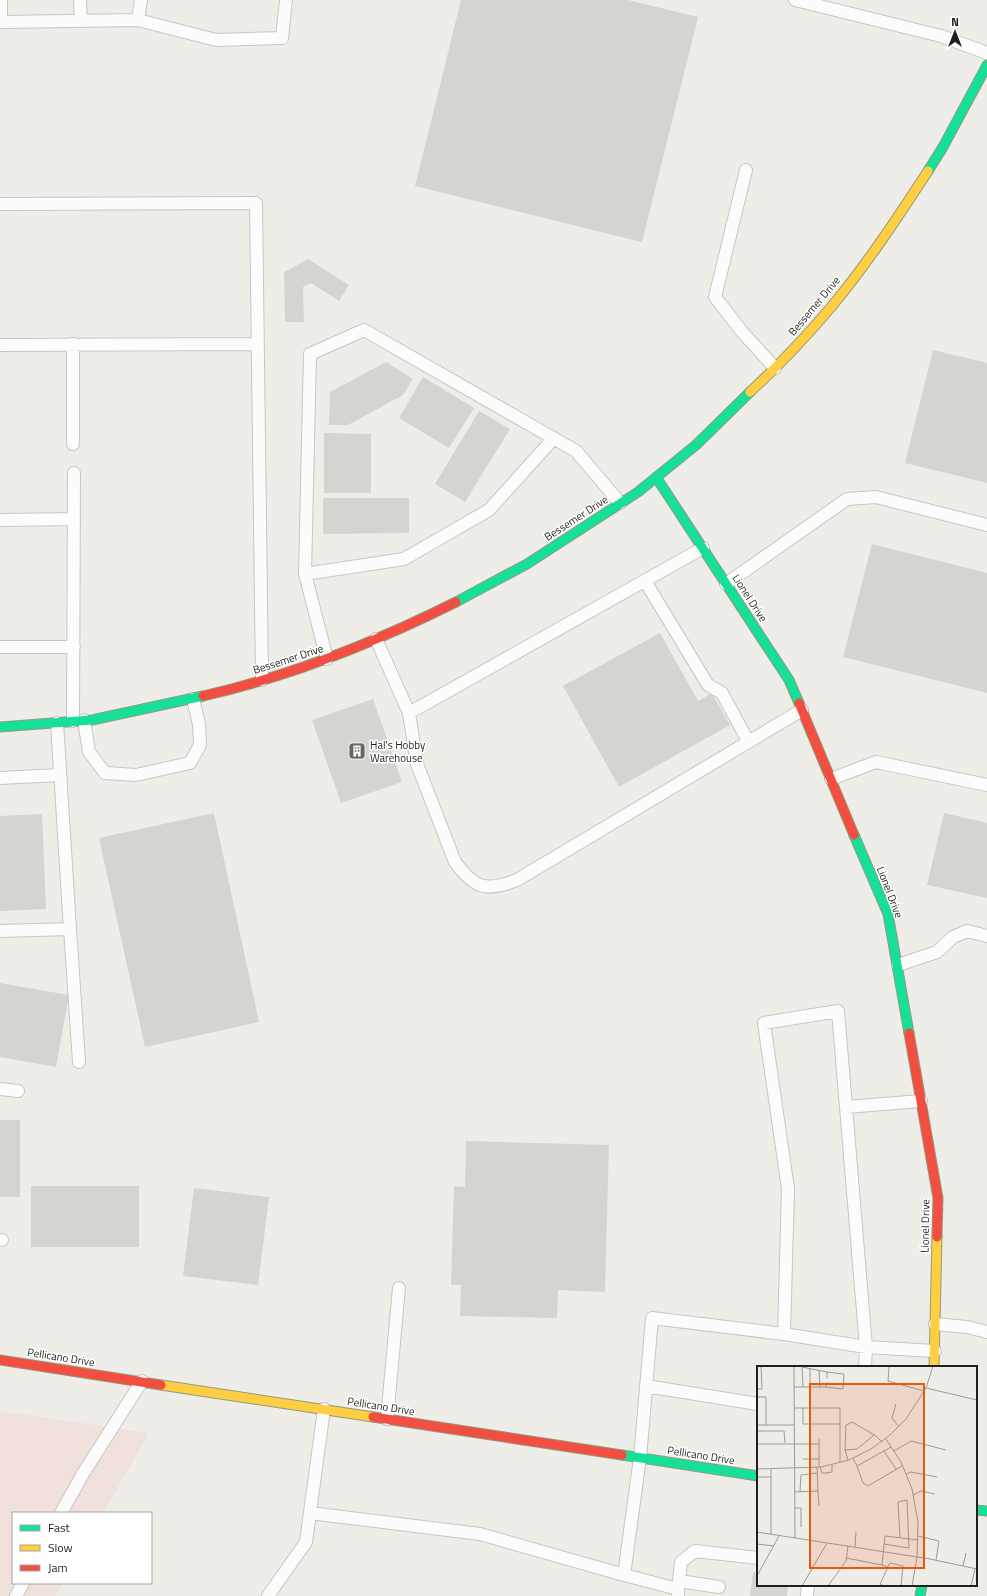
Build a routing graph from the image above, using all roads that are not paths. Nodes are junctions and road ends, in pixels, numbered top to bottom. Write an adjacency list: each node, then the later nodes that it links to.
1 (1, 0): 8 (lane)
2 (80, 0): 7 (lane)
3 (141, 0): 6 (lane)
4 (286, 0): 6 (lane)
5 (796, 0): 9 (lane)
6 (138, 20): 7 (lane)
7 (81, 21): 8 (lane)
8 (0, 22)
9 (987, 53)
10 (987, 65): 16 (street, Bessemer Drive)
11 (746, 170): 16 (lane)
12 (0, 204): 14 (lane)
13 (73, 344): 14 (lane); 15 (lane); 18 (lane)
14 (258, 344): 33 (lane)
15 (0, 345)
16 (775, 368): 20 (street, Bessemer Drive)
17 (554, 438): 21 (lane); 26 (lane); 26 (lane)
18 (74, 444)
19 (74, 473): 22 (lane)
20 (656, 477): 21 (street, Bessemer Drive); 25 (street, Lionel Drive)
21 (620, 503): 29 (street, Bessemer Drive)
22 (74, 519): 23 (lane); 31 (lane)
23 (0, 520)
24 (987, 525): 28 (lane)
25 (703, 548): 27 (lane); 28 (street, Lionel Drive)
26 (305, 574): 32 (lane)
27 (645, 581): 36 (lane); 40 (lane)
28 (726, 584): 35 (street, Lionel Drive)
29 (376, 639): 32 (street, Bessemer Drive); 36 (lane)
30 (0, 647): 31 (lane)
31 (74, 647): 37 (lane)
32 (327, 659): 33 (street, Bessemer Drive)
33 (262, 680): 34 (street, Bessemer Drive)
34 (192, 698): 37 (street, Bessemer Drive); 37 (lane)
35 (802, 710): 40 (lane); 43 (street, Lionel Drive)
36 (409, 712): 40 (lane)
37 (79, 721): 38 (street, Bessemer Drive)
38 (57, 723): 39 (street, Bessemer Drive); 41 (lane)
39 (0, 728)
40 (748, 741)
41 (59, 775): 42 (lane); 45 (lane)
42 (0, 778)
43 (831, 779): 44 (lane); 48 (street, Lionel Drive)
44 (987, 785)
45 (70, 929): 46 (lane); 49 (lane)
46 (0, 931)
47 (987, 936): 48 (lane)
48 (898, 965): 52 (street, Lionel Drive)
49 (79, 1062)
50 (0, 1089): 51 (lane)
51 (18, 1091)
52 (921, 1101): 53 (lane); 55 (street, Lionel Drive)
53 (846, 1107): 57 (lane); 58 (lane)
54 (399, 1288): 67 (lane)
55 (935, 1324): 56 (lane); 59 (street, Lionel Drive)
56 (987, 1332)
57 (784, 1334): 58 (lane); 64 (lane)
58 (866, 1347): 59 (lane); 61 (lane)
59 (935, 1351): 62 (street, Lionel Drive)
60 (0, 1360): 63 (street, Pellicano Drive)
61 (865, 1366)
62 (934, 1366)
63 (142, 1381): 66 (street, Pellicano Drive); 72 (lane)
64 (646, 1386): 65 (lane); 68 (lane)
65 (757, 1404)
66 (324, 1409): 67 (street, Pellicano Drive); 73 (lane)
67 (387, 1419): 68 (street, Pellicano Drive)
68 (640, 1458): 69 (street, Pellicano Drive); 75 (lane)
69 (757, 1476)
70 (977, 1510): 71 (street)
71 (987, 1511)
72 (63, 1512)
73 (310, 1513): 75 (lane); 82 (lane)
74 (757, 1558): 80 (lane)
75 (624, 1575): 80 (lane)
76 (22, 1584): 81 (lane)
77 (808, 1586): 83 (lane)
78 (922, 1586): 84 (street)
79 (719, 1587): 80 (lane)
80 (678, 1588)
81 (16, 1596)
82 (268, 1596)
83 (807, 1596)
84 (920, 1596)

